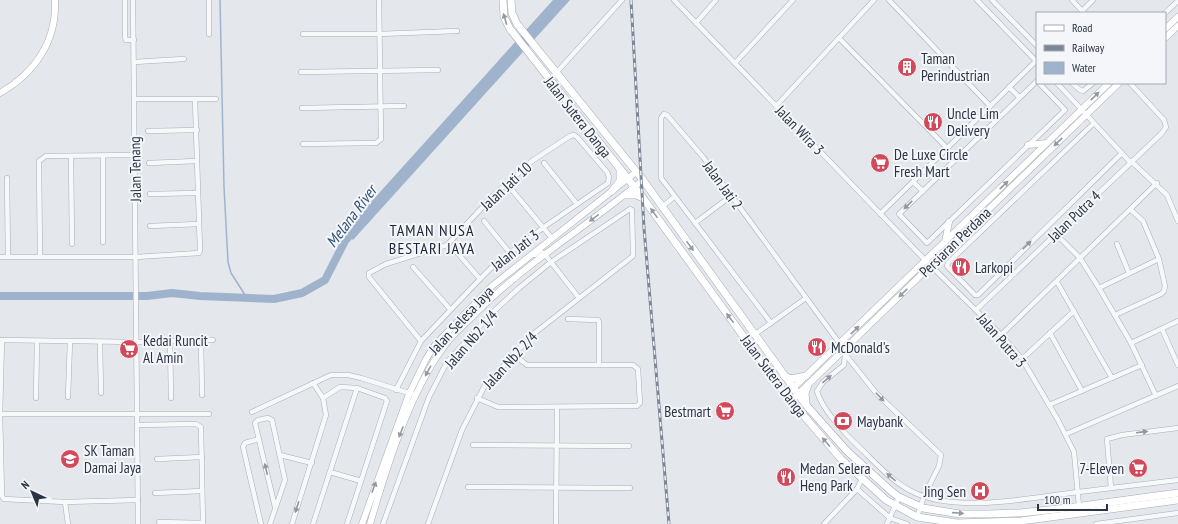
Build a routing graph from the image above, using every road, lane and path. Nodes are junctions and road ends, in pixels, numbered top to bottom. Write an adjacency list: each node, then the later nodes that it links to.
1 (55, 0): 50 (main road)
2 (125, 0): 31 (street)
3 (133, 0): 31 (street, Jalan Tenang)
4 (209, 0): 26 (street)
5 (379, 0): 28 (street)
6 (503, 0): 76 (main road, Jalan Sutera Danga, one-way to 6)
7 (511, 0): 40 (main road, Jalan Sutera Danga)
8 (622, 0): 40 (street)
9 (674, 0): 22 (street, Jalan Wira 3)
10 (716, 0): 22 (street)
11 (793, 0): 36 (street)
12 (874, 0): 30 (street)
13 (889, 0): 58 (street)
14 (977, 0): 35 (street)
15 (992, 0): 32 (street)
16 (1072, 0): 19 (street)
17 (1093, 0): 19 (street)
18 (1178, 1): 20 (street)
19 (1083, 12)
20 (1166, 12)
21 (1178, 17): 24 (main road)
22 (696, 23): 36 (street, Jalan Wira 3)
23 (1178, 26): 29 (main road)
24 (1166, 28)
25 (457, 30): 28 (street)
26 (209, 34)
27 (303, 34): 28 (street)
28 (379, 34): 37 (street)
29 (1166, 37)
30 (839, 38): 57 (street); 67 (street)
31 (134, 40): 34 (street, Jalan Tenang)
32 (1036, 45)
33 (184, 59): 34 (street)
34 (134, 62): 52 (street, Jalan Tenang)
35 (1036, 62): 49 (street)
36 (735, 63): 57 (street, Jalan Wira 3)
37 (379, 70): 38 (street); 39 (street); 55 (street)
38 (438, 70)
39 (301, 72)
40 (556, 73): 77 (main road, Jalan Sutera Danga)
41 (1036, 83): 51 (street)
42 (1039, 84): 66 (street)
43 (1058, 84): 60 (street)
44 (1073, 84): 45 (street)
45 (1092, 84)
46 (1108, 84): 60 (main road, Persiaran Perdana, one-way to 46)
47 (1118, 84): 60 (main road, Persiaran Perdana)
48 (1131, 84): 73 (street, Jalan Putra 4)
49 (1009, 87): 51 (street); 58 (street)
50 (0, 93)
51 (1019, 97): 87 (street)
52 (134, 99): 54 (street); 69 (street, Jalan Tenang)
53 (216, 99): 54 (street)
54 (195, 100): 63 (street)
55 (380, 106): 56 (street); 59 (street); 65 (street)
56 (404, 106)
57 (776, 106): 97 (street, Jalan Wira 3)
58 (990, 106): 67 (street)
59 (302, 108)
60 (1084, 112): 61 (street); 64 (main road, Persiaran Perdana); 105 (main road, Persiaran Perdana, one-way to 105)
61 (1093, 124): 68 (street); 108 (street)
62 (148, 130): 63 (street)
63 (197, 130): 72 (street)
64 (1047, 143): 66 (main road); 110 (main road, Persiaran Perdana, one-way to 64)
65 (303, 144)
66 (1028, 145): 100 (street)
67 (947, 148): 81 (street)
68 (1122, 153): 73 (street); 128 (street, one-way to 68)
69 (135, 155): 71 (street); 122 (street, Jalan Tenang)
70 (71, 156): 71 (street); 111 (street); 119 (street)
71 (103, 156): 109 (street)
72 (197, 161): 74 (street); 88 (street)
73 (1131, 161): 83 (street); 106 (street, Jalan Putra 4)
74 (149, 163)
75 (544, 163): 94 (street)
76 (620, 171): 79 (main road, Jalan Sutera Danga); 86 (main road)
77 (636, 172): 79 (main road, Jalan Selesa Jaya); 80 (main road, Jalan Sutera Danga)
78 (7, 178): 118 (street)
79 (627, 179): 84 (main road, Jalan Sutera Danga); 86 (main road, Jalan Selesa Jaya)
80 (643, 180): 84 (main road, Jalan Selesa Jaya); 95 (main road, Jalan Sutera Danga)
81 (913, 182): 87 (street); 97 (street)
82 (608, 183): 94 (street, Jalan Jati 3); 154 (street, Jalan Jati 10)
83 (1157, 183): 96 (street); 99 (street)
84 (634, 188): 90 (main road, Jalan Selesa Jaya); 93 (main road, Jalan Sutera Danga)
85 (512, 190): 104 (street)
86 (612, 191): 107 (main road, Jalan Selesa Jaya)
87 (923, 191): 100 (street, one-way to 100)
88 (198, 193): 89 (street); 102 (street)
89 (150, 194)
90 (626, 195): 93 (main road); 115 (main road, Jalan Selesa Jaya, one-way to 115)
91 (731, 196): 92 (street, Jalan Jati 2); 101 (street); 135 (street, Jalan Jati 2)
92 (674, 197): 95 (street); 101 (street)
93 (643, 198): 186 (main road, Jalan Sutera Danga, one-way to 93)
94 (577, 204): 104 (street, Jalan Jati 3)
95 (662, 207): 145 (main road, Jalan Sutera Danga, one-way to 145)
96 (1131, 210): 120 (street); 121 (street)
97 (880, 214): 123 (street, Jalan Wira 3)
98 (484, 221): 114 (street)
99 (1178, 221)
100 (949, 222): 110 (main road)
101 (695, 223): 142 (street)
102 (199, 224): 103 (street); 122 (street)
103 (150, 226)
104 (544, 227): 107 (street); 114 (street, Jalan Jati 3)
105 (965, 232): 108 (street); 126 (main road, Persiaran Perdana)
106 (1055, 234): 120 (street); 131 (street, Jalan Putra 4)
107 (551, 237): 125 (main road, Jalan Selesa Jaya)
108 (972, 241): 128 (street)
109 (103, 242)
110 (945, 242): 123 (main road, Persiaran Perdana)
111 (72, 244)
112 (1117, 244): 129 (street)
113 (454, 249): 130 (street)
114 (510, 253): 130 (street, Jalan Jati 3)
115 (544, 253): 124 (street); 125 (street); 179 (main road, Jalan Selesa Jaya, one-way to 179)
116 (633, 256): 124 (street, Jalan Nb2 1/4); 134 (street, Jalan Nb2 2/4)
117 (0, 257): 118 (street)
118 (8, 257): 119 (street)
119 (40, 257): 122 (street)
120 (1080, 258): 132 (street); 133 (street)
121 (1159, 259): 129 (street); 139 (street)
122 (136, 260): 148 (street, Jalan Tenang)
123 (926, 261): 126 (street, Jalan Putra 3); 157 (main road, Persiaran Perdana, one-way to 123)
124 (551, 262): 134 (street); 243 (street, Jalan Nb2 1/4)
125 (516, 266): 179 (main road, Jalan Selesa Jaya)
126 (931, 266): 137 (street, Jalan Putra 3); 158 (main road, Persiaran Perdana, one-way to 158)
127 (413, 267): 136 (street)
128 (999, 272): 131 (street)
129 (1129, 273): 133 (street)
130 (480, 279): 136 (street, Jalan Jati 3)
131 (1006, 280): 137 (street, Jalan Putra 4)
132 (1057, 282): 138 (street); 146 (street)
133 (1099, 288): 139 (street)
134 (579, 298): 159 (street, Jalan Nb2 2/4)
135 (806, 298): 142 (street); 157 (street, Jalan Jati 2)
136 (450, 309): 154 (street, Jalan Jati 3)
137 (976, 310): 146 (street, Jalan Putra 3)
138 (1074, 311): 144 (street); 168 (street)
139 (1115, 315): 156 (street)
140 (568, 319): 161 (street)
141 (1178, 321): 143 (street)
142 (771, 323): 145 (street)
143 (1162, 329): 156 (street); 163 (street)
144 (1050, 333): 160 (street); 175 (street)
145 (754, 335): 166 (main road, Jalan Sutera Danga)
146 (1001, 335): 160 (street, Jalan Putra 3)
147 (1, 340): 151 (street); 191 (street)
148 (137, 340): 153 (street); 155 (street); 192 (street, Jalan Tenang)
149 (201, 340): 150 (street); 153 (street); 178 (street)
150 (213, 340)
151 (37, 341): 152 (street); 182 (street)
152 (70, 341): 155 (street); 181 (street)
153 (170, 341): 183 (street)
154 (420, 341): 174 (street, Jalan Jati 3)
155 (100, 342): 176 (street)
156 (1131, 343): 164 (street)
157 (840, 344): 167 (main road, Persiaran Perdana)
158 (844, 353): 162 (street); 165 (street); 170 (main road, Persiaran Perdana)
159 (513, 354): 161 (street); 185 (street, Jalan Nb2 2/4)
160 (1022, 359): 188 (street, Jalan Putra 3)
161 (599, 365): 189 (street)
162 (844, 365): 165 (street); 219 (street, one-way to 162)
163 (1178, 365)
164 (1142, 366): 168 (street); 180 (street)
165 (855, 367): 219 (street, one-way to 219)
166 (784, 376): 167 (main road); 173 (main road, Jalan Sutera Danga)
167 (806, 376): 173 (main road, Persiaran Perdana)
168 (1112, 378): 175 (street)
169 (313, 383): 174 (street); 184 (street); 190 (street)
170 (808, 385): 177 (main road, Persiaran Perdana); 187 (main road)
171 (1178, 386): 180 (street)
172 (357, 388): 184 (street); 206 (street); 209 (street)
173 (793, 388): 177 (main road, Jalan Sutera Danga); 186 (main road, Persiaran Perdana)
174 (396, 390): 179 (street)
175 (1082, 391): 188 (street)
176 (101, 393)
177 (798, 394): 186 (main road, Persiaran Perdana); 187 (main road, Jalan Sutera Danga)
178 (202, 395)
179 (412, 395): 241 (main road, Jalan Selesa Jaya, one-way to 179); 242 (main road, Jalan Selesa Jaya, one-way to 242)
180 (1156, 396): 196 (street)
181 (68, 397)
182 (36, 398)
183 (171, 398)
184 (323, 398): 204 (street)
185 (477, 398): 189 (street); 244 (street, Jalan Nb2 2/4)
186 (789, 398): 207 (main road, Jalan Sutera Danga, one-way to 186)
187 (806, 405): 220 (main road, Jalan Sutera Danga)
188 (1050, 405): 196 (street, Jalan Putra 3)
189 (557, 407): 199 (street)
190 (252, 412)
191 (0, 414): 192 (street); 205 (street)
192 (137, 414): 193 (street); 194 (street, Jalan Tenang)
193 (209, 414)
194 (137, 425): 202 (street); 221 (street, Jalan Tenang)
195 (1178, 428): 213 (street, one-way to 195)
196 (1066, 434): 216 (street, Jalan Putra 3)
197 (259, 439): 201 (street); 227 (street, one-way to 197); 236 (street)
198 (473, 445): 199 (street)
199 (557, 445): 200 (street); 211 (street)
200 (629, 446)
201 (280, 455): 204 (street); 227 (street)
202 (202, 457): 203 (street); 215 (street)
203 (157, 459)
204 (312, 463): 238 (street, one-way to 238)
205 (1, 469): 223 (street)
206 (330, 472): 209 (street); 239 (street)
207 (862, 479): 214 (street); 224 (main road, Jalan Sutera Danga)
208 (1178, 480): 213 (street)
209 (361, 481): 240 (street)
210 (468, 487): 211 (street)
211 (557, 487): 212 (street); 245 (street)
212 (630, 488)
213 (1111, 488): 216 (street)
214 (857, 489): 230 (street); 233 (street)
215 (202, 491): 217 (street); 232 (street)
216 (1078, 492): 219 (street); 226 (street, Jalan Putra 3)
217 (155, 493)
218 (1178, 493): 226 (main road, Jalan Sutera Danga)
219 (924, 496): 225 (street)
220 (900, 497): 224 (street); 225 (main road, Jalan Sutera Danga)
221 (138, 500): 223 (street); 235 (street, Jalan Tenang)
222 (1178, 500): 229 (main road, Jalan Sutera Danga)
223 (65, 502): 234 (street)
224 (896, 506): 229 (main road, Jalan Sutera Danga); 230 (street)
225 (920, 506): 226 (main road, Jalan Sutera Danga, one-way to 226); 229 (street)
226 (1079, 506)
227 (275, 507): 237 (street)
228 (1178, 513): 248 (street)
229 (917, 517)
230 (890, 518): 246 (street); 247 (street)
231 (159, 522): 232 (street)
232 (203, 523)
233 (827, 523)
234 (68, 524)
235 (138, 524)
236 (261, 524)
237 (270, 524)
238 (292, 524)
239 (312, 524)
240 (347, 524)
241 (362, 524)
242 (370, 524)
243 (383, 524)
244 (428, 524)
245 (556, 524)
246 (887, 524)
247 (907, 524)
248 (1096, 524)

